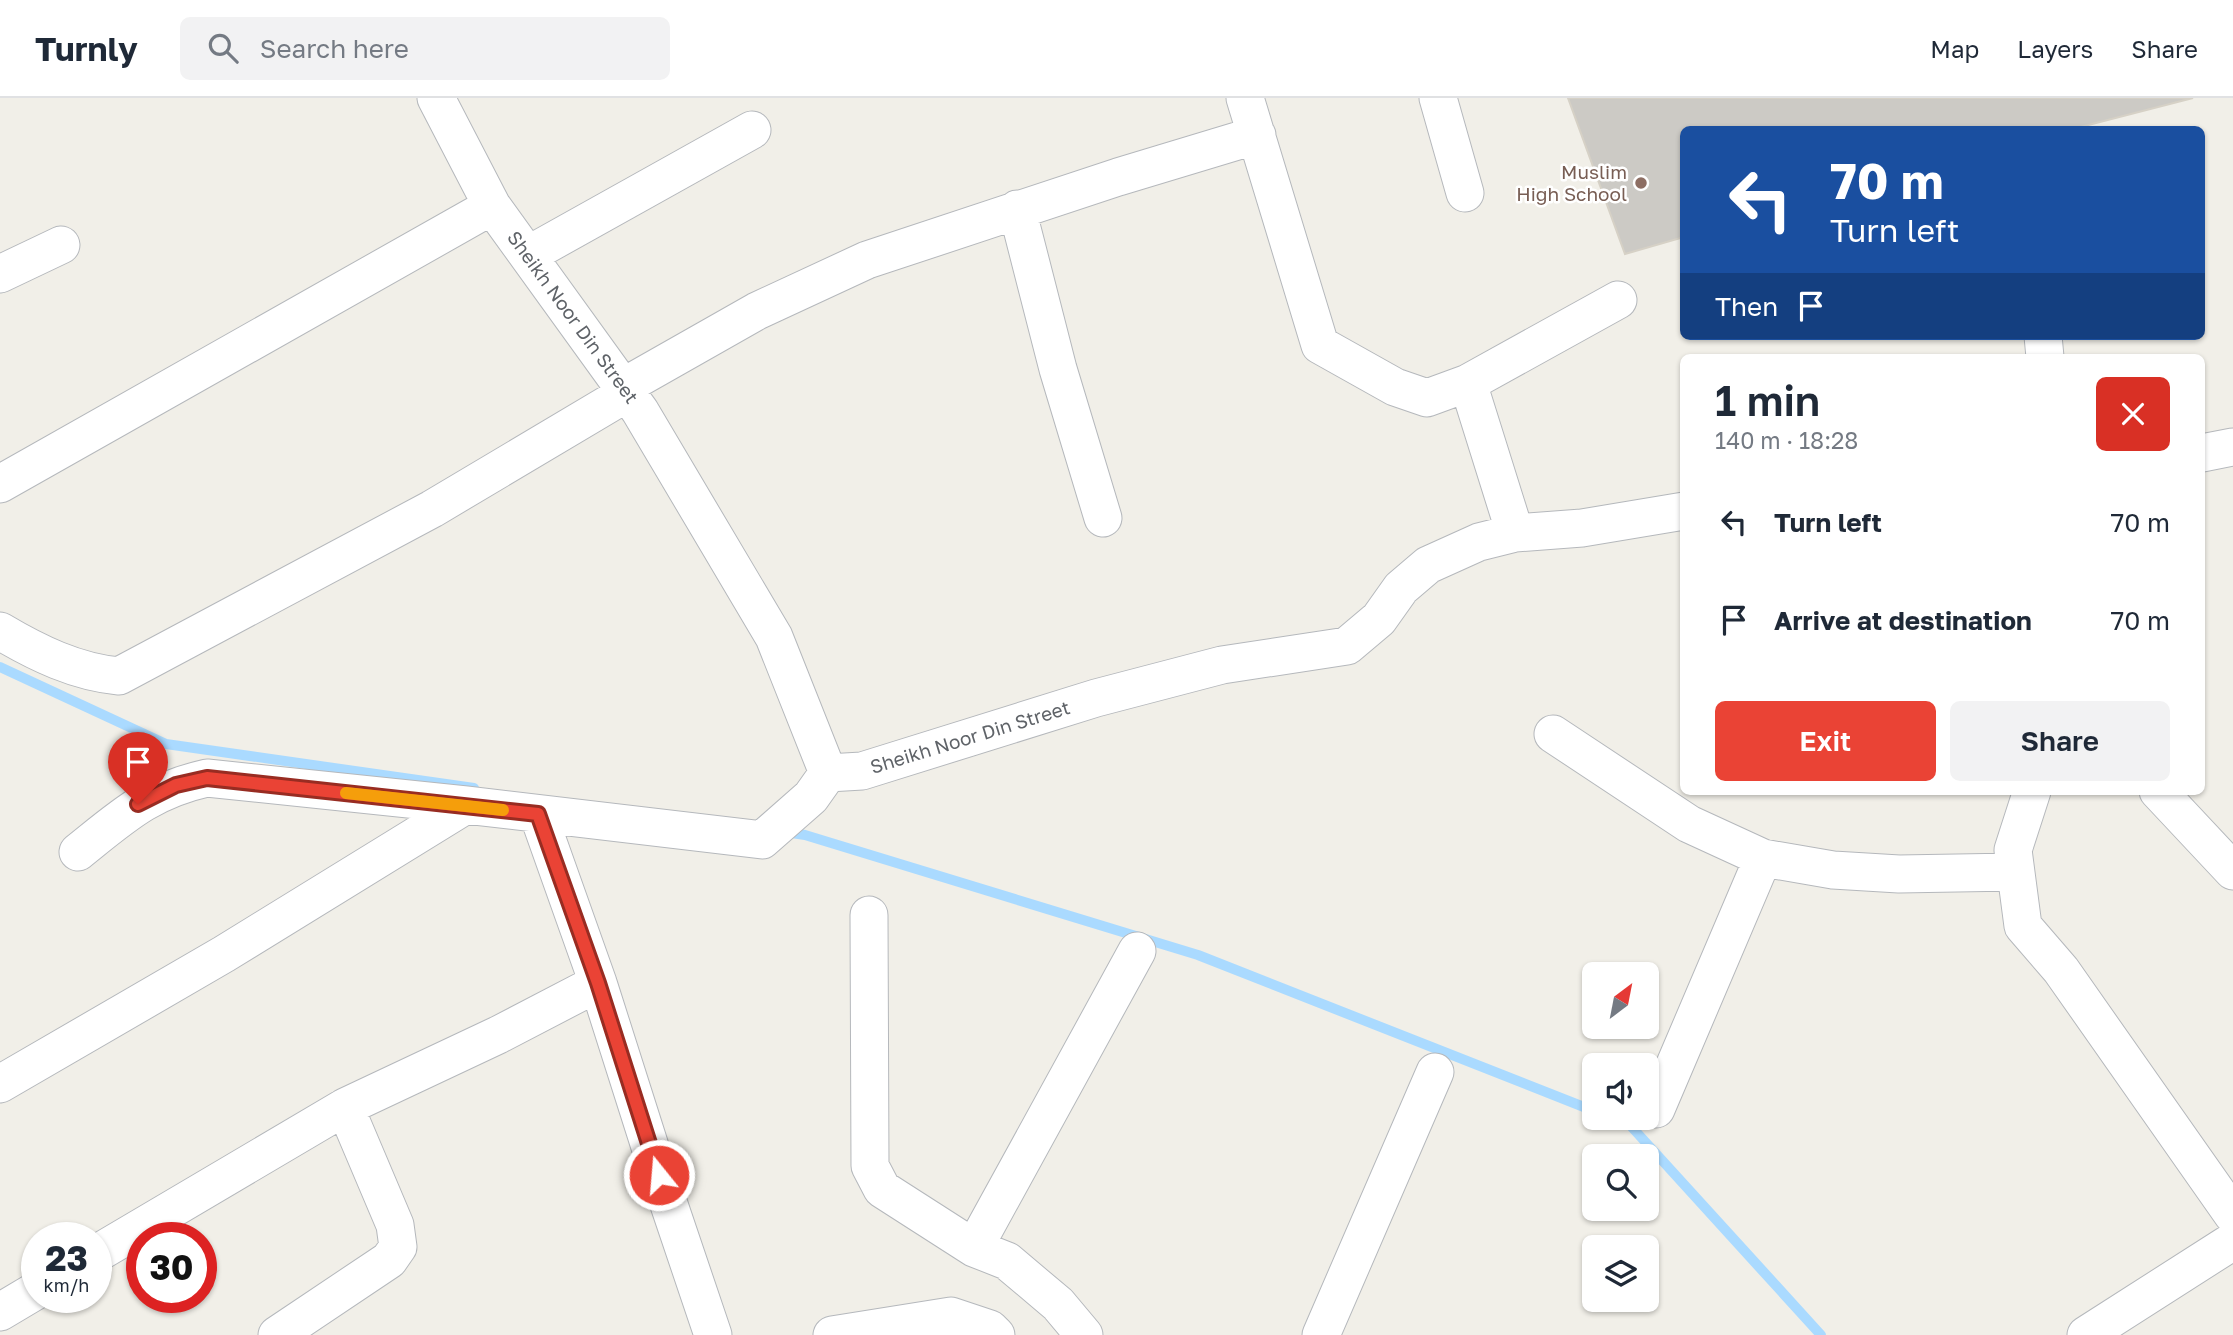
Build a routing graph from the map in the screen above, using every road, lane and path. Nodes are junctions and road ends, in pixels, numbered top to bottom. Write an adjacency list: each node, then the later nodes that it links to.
1 (436, 98): 7 (street, Sheikh Noor Din Street)
2 (1245, 98): 5 (street)
3 (1438, 98): 6 (street)
4 (751, 130): 10 (street)
5 (1257, 135): 8 (street); 13 (street)
6 (1465, 193)
7 (492, 206): 10 (street, Sheikh Noor Din Street); 17 (street)
8 (1017, 209): 14 (street); 19 (street)
9 (61, 245): 11 (street)
10 (528, 255): 14 (street, Sheikh Noor Din Street)
11 (0, 274)
12 (1618, 300): 13 (street)
13 (1468, 383): 20 (street)
14 (625, 390): 21 (street); 23 (street, Sheikh Noor Din Street)
15 (2233, 447): 16 (street)
16 (2205, 452)
17 (0, 484)
18 (1680, 512): 20 (street, Sheikh Noor Din Street)
19 (1102, 518)
20 (1516, 533): 23 (street, Sheikh Noor Din Street)
21 (0, 631)
22 (1553, 734): 29 (street)
23 (819, 785): 27 (street)
24 (2031, 795): 31 (street)
25 (2162, 795): 30 (street)
26 (467, 805): 27 (street); 28 (street); 36 (street)
27 (538, 814): 34 (street)
28 (78, 852)
29 (1763, 858): 31 (street); 37 (street)
30 (2233, 871)
31 (2015, 872): 39 (street)
32 (869, 915): 42 (street)
33 (1137, 951): 42 (street)
34 (598, 983): 38 (street); 46 (street)
35 (1435, 1072): 50 (street)
36 (0, 1084)
37 (1659, 1102)
38 (345, 1107): 41 (street); 45 (street)
39 (2233, 1215)
40 (2233, 1241): 51 (street)
41 (112, 1245)
42 (974, 1248): 49 (street)
43 (21, 1300): 44 (street)
44 (0, 1312)
45 (277, 1335)
46 (713, 1335)
47 (832, 1335): 48 (street)
48 (996, 1335)
49 (1084, 1335)
50 (1321, 1335)
51 (2086, 1335)

